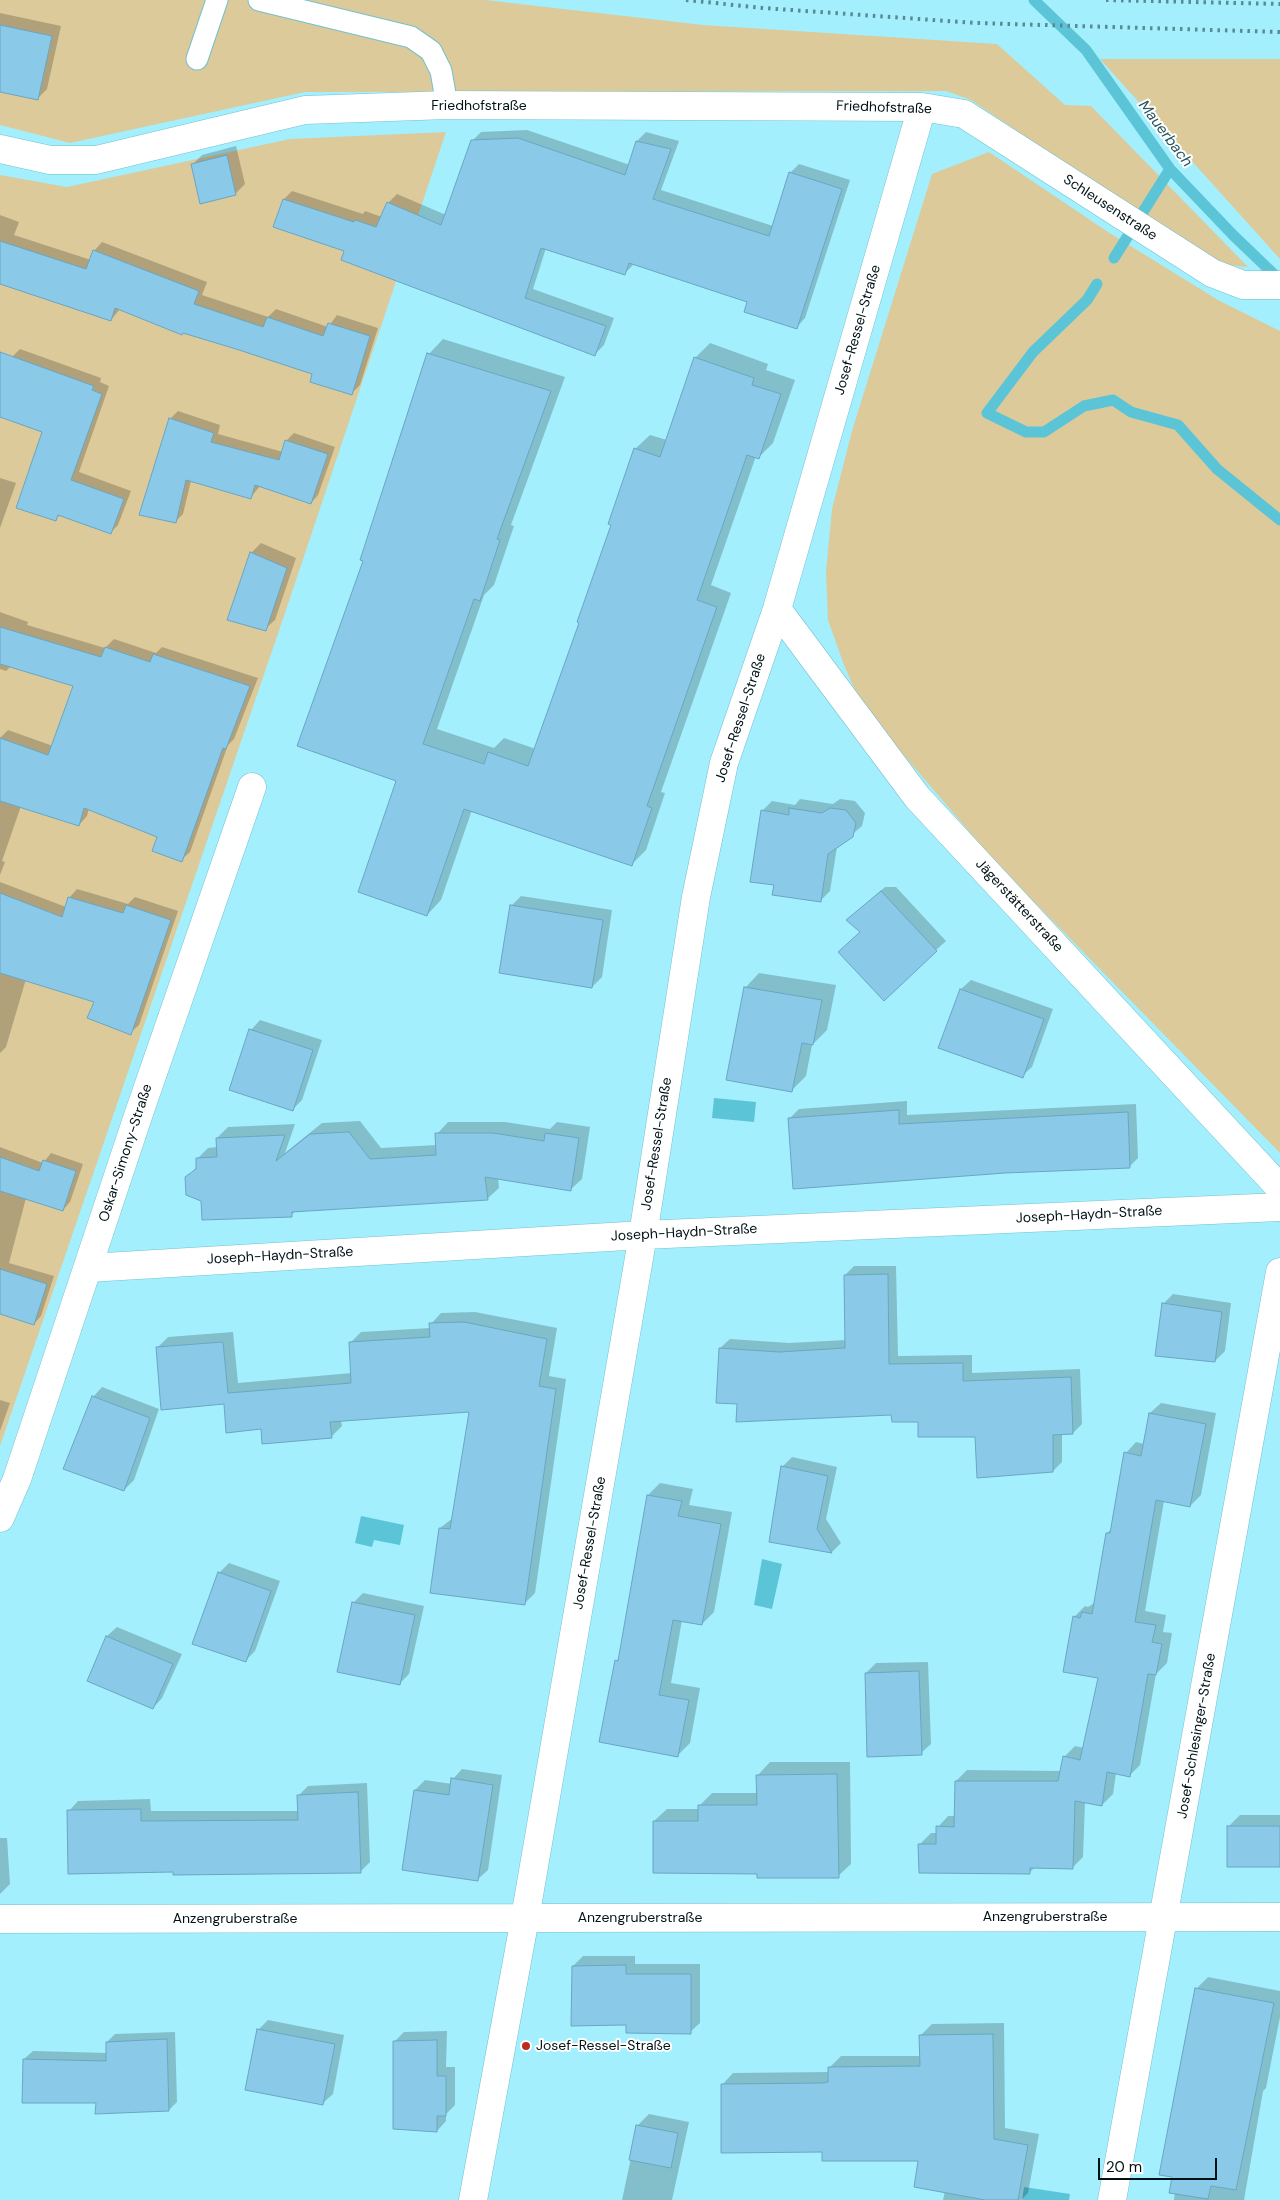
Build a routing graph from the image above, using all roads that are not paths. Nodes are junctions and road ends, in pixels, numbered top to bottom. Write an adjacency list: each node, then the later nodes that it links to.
1 (217, 0): 3 (lane)
2 (259, 0): 4 (lane)
3 (197, 59)
4 (447, 105): 5 (street, Friedhofstraße); 7 (street, Friedhofstraße)
5 (922, 107): 6 (street, Friedhofstraße); 9 (street, Josef-Ressel-Straße)
6 (964, 114): 8 (street, Schleusenstraße)
7 (0, 149)
8 (1271, 286)
9 (777, 608): 11 (street, Jägerstätterstraße); 13 (street, Josef-Ressel-Straße)
10 (252, 787): 14 (street, Oskar-Simony-Straße)
11 (1280, 1188)
12 (1280, 1207): 13 (street, Joseph-Haydn-Straße)
13 (643, 1235): 14 (street, Joseph-Haydn-Straße); 18 (street, Josef-Ressel-Straße)
14 (88, 1268): 16 (street, Oskar-Simony-Straße)
15 (1280, 1272): 19 (street, Josef-Schlesinger-Straße)
16 (0, 1518)
17 (1280, 1917): 19 (street, Anzengruberstraße)
18 (525, 1918): 19 (street, Anzengruberstraße); 20 (street, Anzengruberstraße); 21 (street, Josef-Ressel-Straße)
19 (1164, 1918): 22 (street, Josef-Schlesinger-Straße)
20 (0, 1919)
21 (473, 2200)
22 (1112, 2200)

